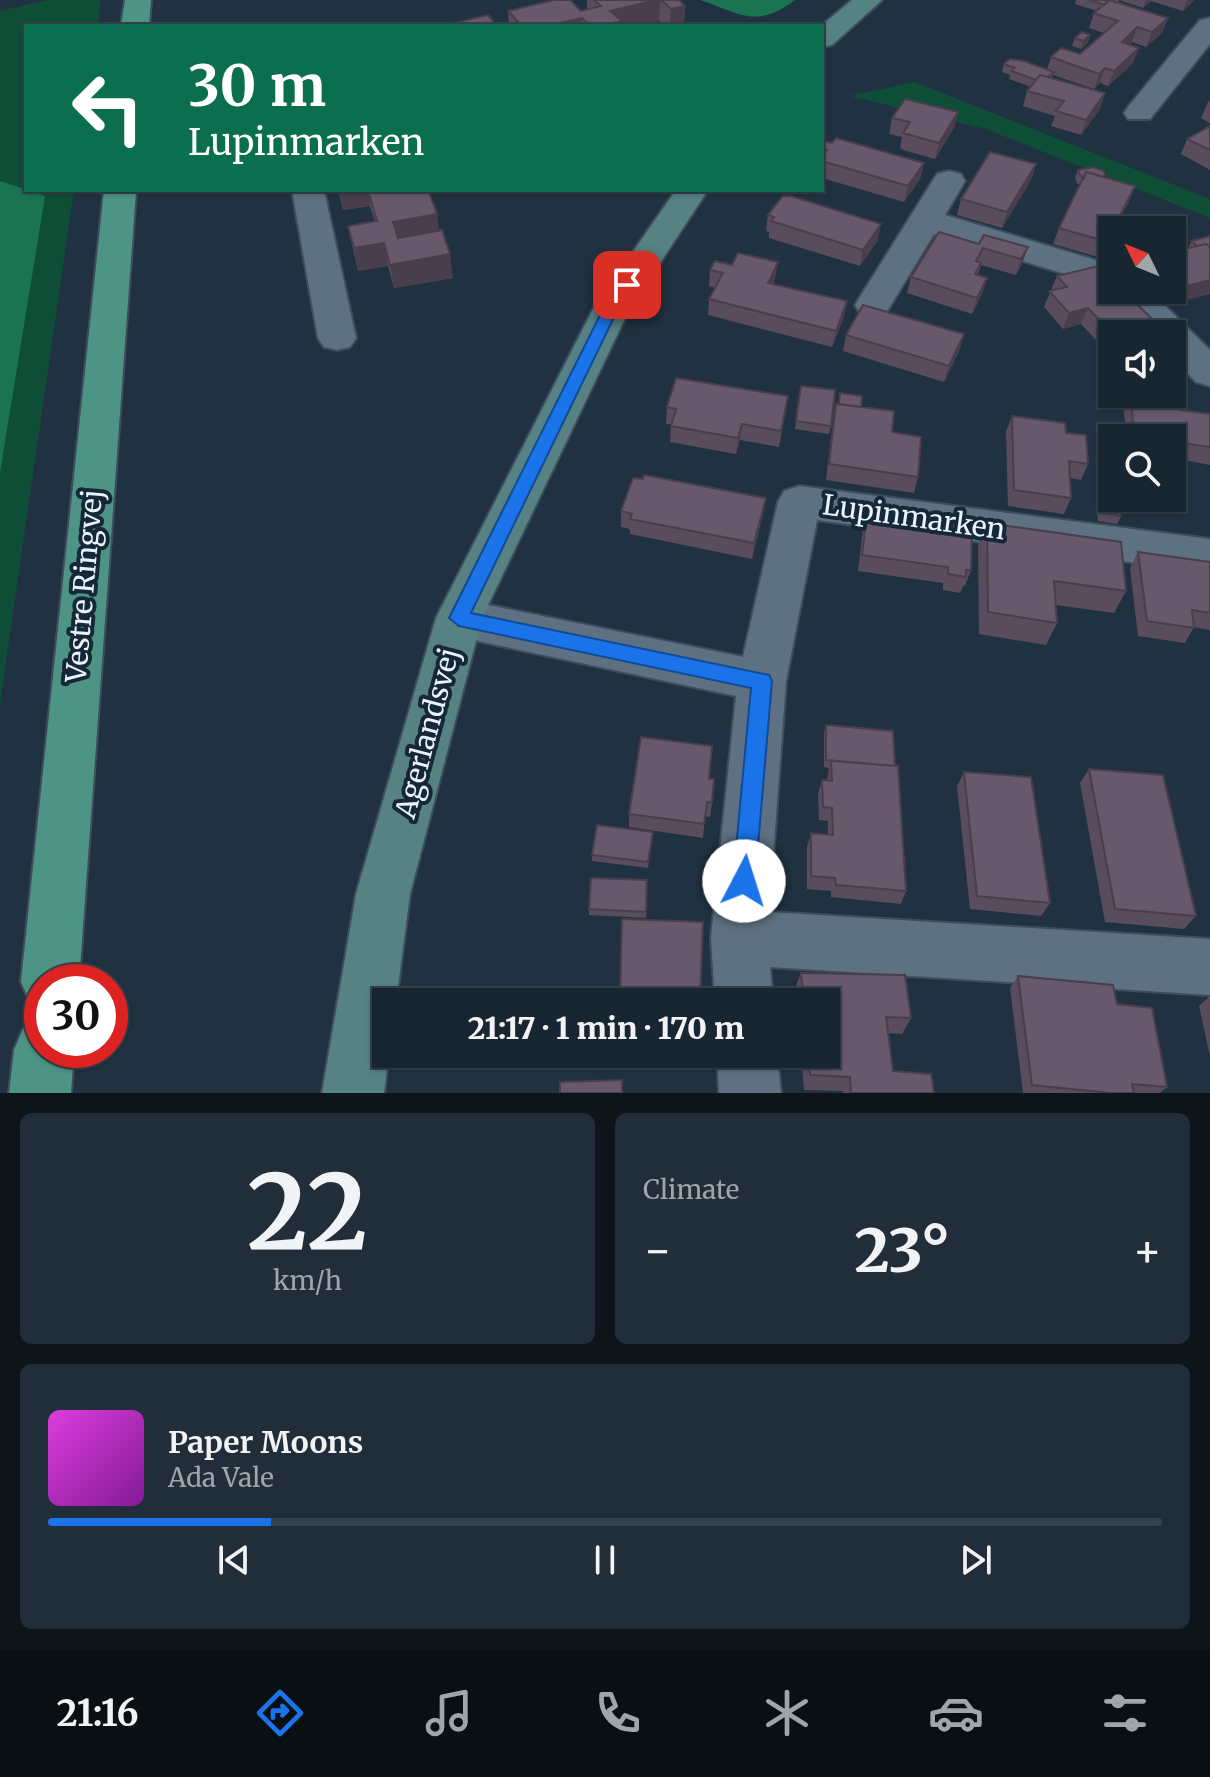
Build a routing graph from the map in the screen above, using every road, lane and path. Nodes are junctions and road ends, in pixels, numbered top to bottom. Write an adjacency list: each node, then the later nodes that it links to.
1 (138, 0): 3 (main road)
2 (869, 0): 5 (street)
3 (135, 24)
4 (1210, 26): 6 (street)
5 (824, 37)
6 (1139, 113)
7 (949, 181): 11 (street)
8 (120, 192): 23 (main road, Vestre Ringvej)
9 (308, 192): 16 (street)
10 (691, 192): 20 (street, Agerlandsvej)
11 (925, 220): 12 (street); 14 (street)
12 (1098, 273)
13 (1142, 304): 15 (street)
14 (873, 305)
15 (1158, 320)
16 (337, 338)
17 (1186, 348): 18 (street)
18 (1210, 373)
19 (1210, 556): 21 (street, Lupinmarken)
20 (459, 618): 21 (street); 29 (street, Agerlandsvej)
21 (762, 681): 22 (street, Lupinmarken)
22 (739, 938): 24 (street); 25 (street, Lupinmarken)
23 (52, 964)
24 (1210, 967)
25 (743, 988)
26 (42, 1068): 28 (main road)
27 (748, 1068): 30 (street)
28 (40, 1093)
29 (353, 1093)
30 (750, 1093)

